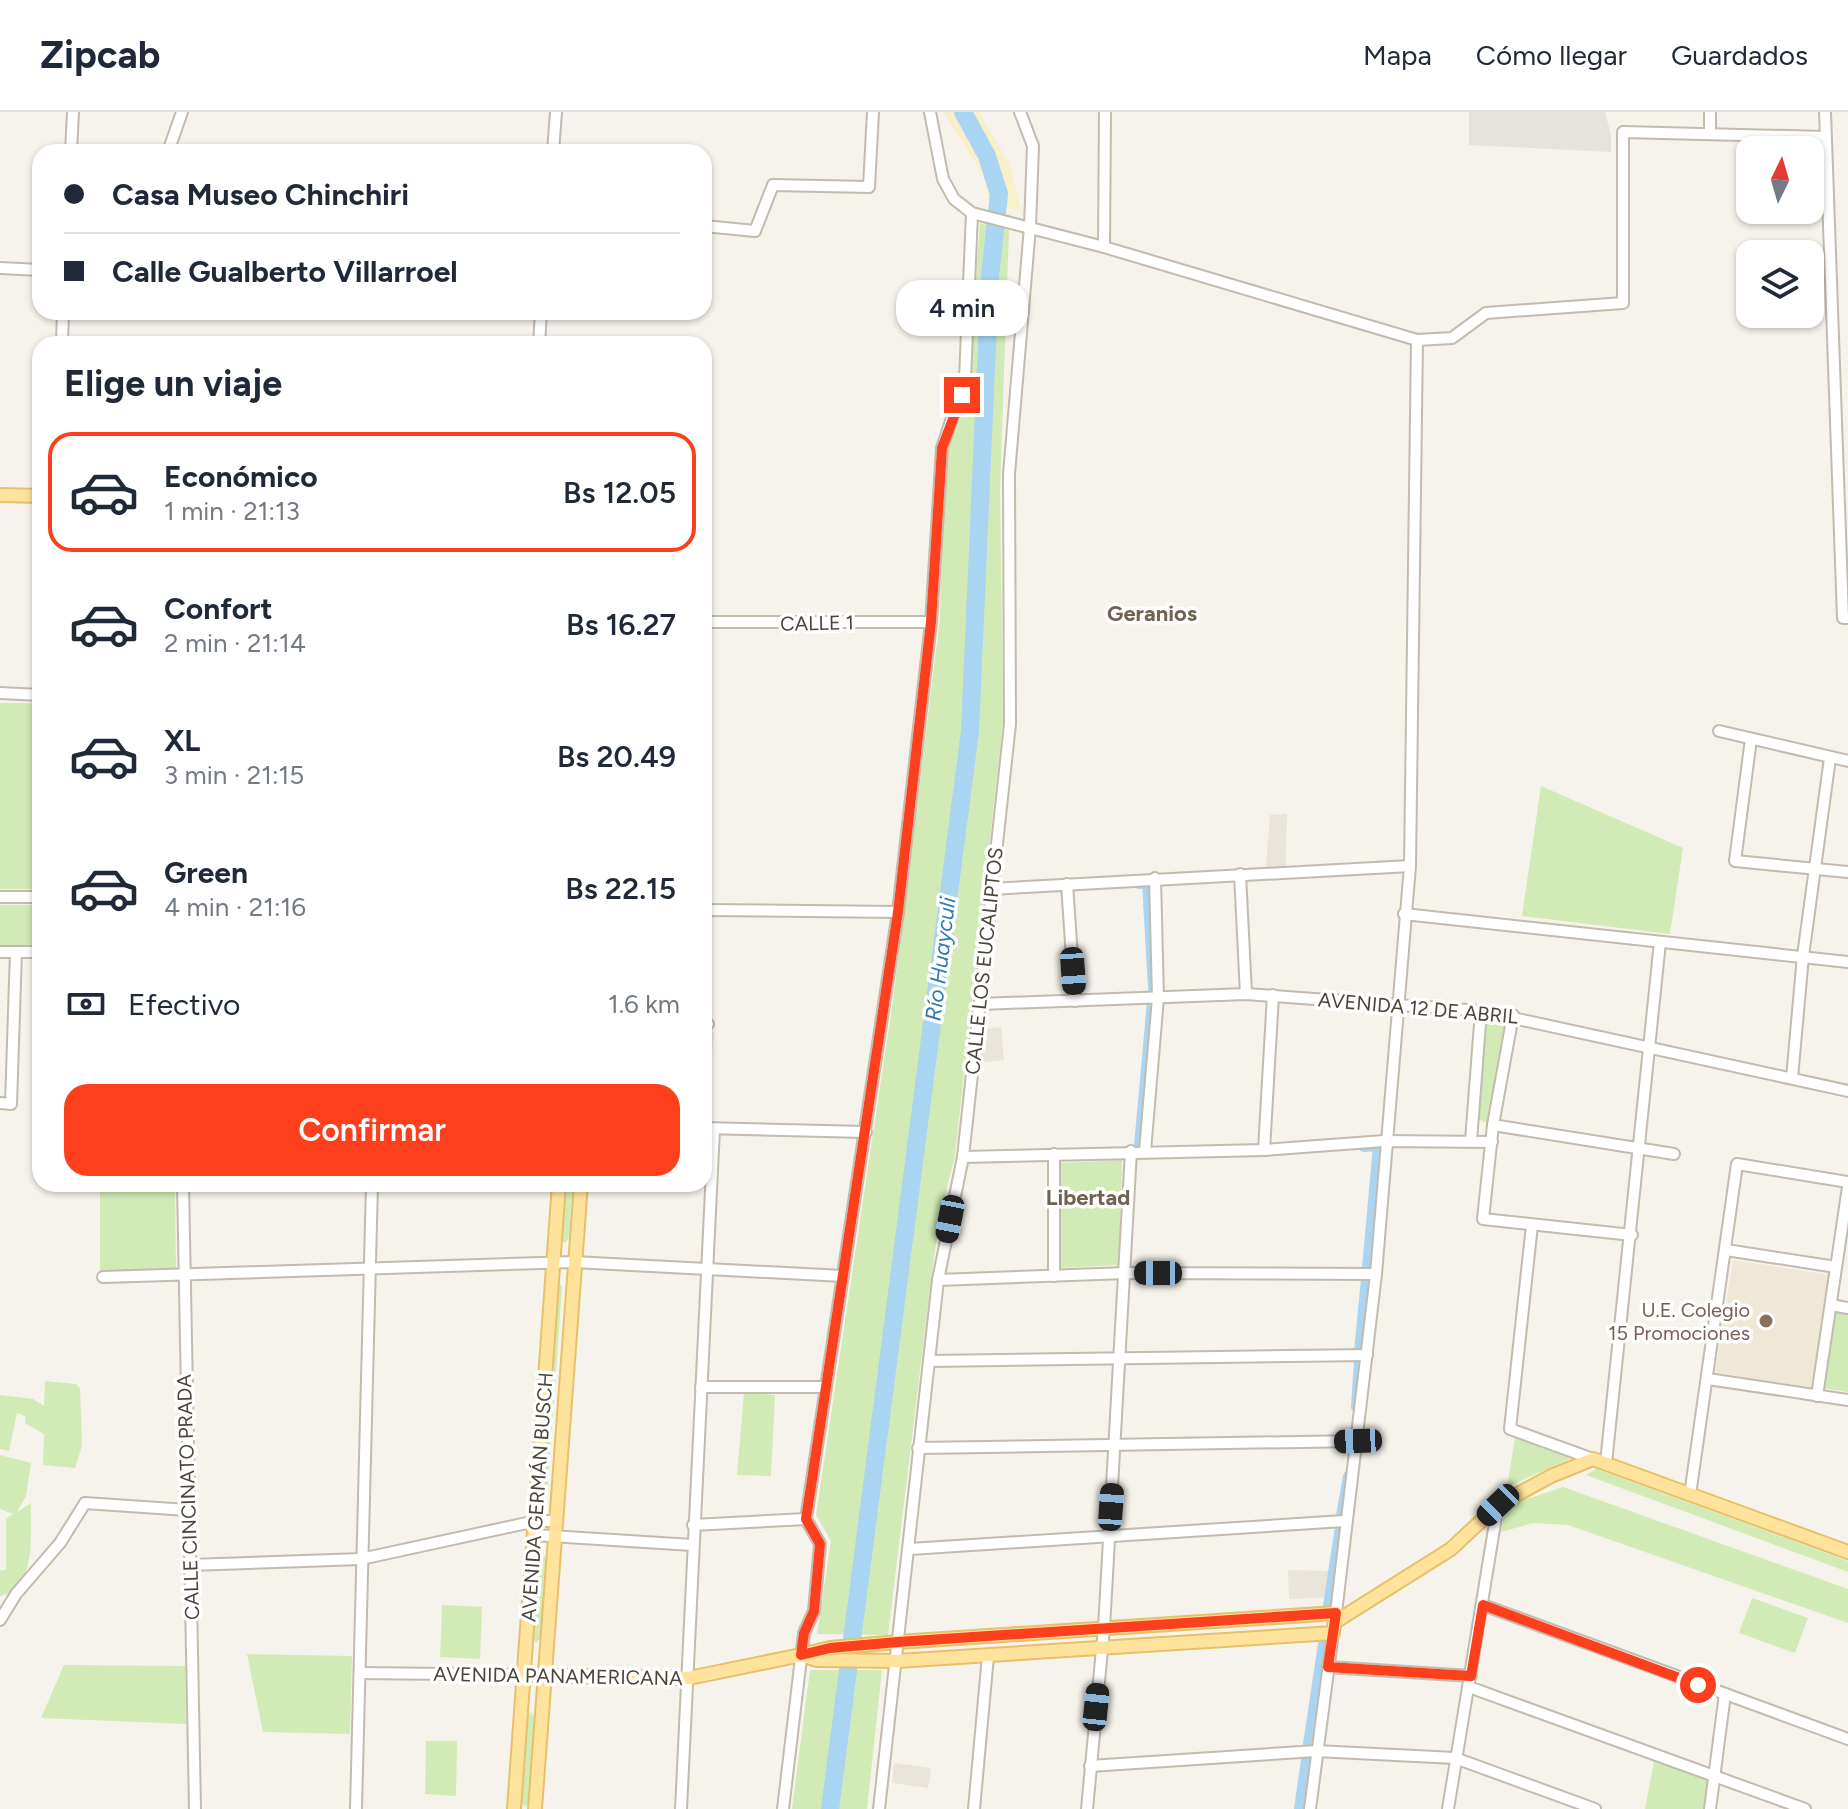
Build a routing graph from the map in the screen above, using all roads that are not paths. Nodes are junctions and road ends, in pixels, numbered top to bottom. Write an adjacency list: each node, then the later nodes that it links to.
1 (73, 112): 12 (street)
2 (182, 112): 13 (street)
3 (556, 112): 14 (street)
4 (873, 112): 16 (street)
5 (930, 112): 15 (street)
6 (1020, 112): 17 (street, CALLE LOS EUCALIPTOS)
7 (1105, 112): 18 (street)
8 (1710, 112): 10 (street)
9 (1825, 112): 11 (street)
10 (1710, 134): 11 (street); 21 (street)
11 (1825, 137): 22 (street)
12 (71, 144)
13 (171, 144)
14 (554, 144)
15 (972, 213): 17 (street); 28 (street)
16 (712, 227)
17 (1030, 227): 18 (street); 41 (street, CALLE LOS EUCALIPTOS)
18 (1104, 247): 21 (street)
19 (0, 268): 20 (street)
20 (32, 270)
21 (1417, 340): 35 (street)
22 (1843, 423): 25 (street)
23 (0, 495): 24 (main road)
24 (32, 496)
25 (1844, 513): 26 (street)
26 (1848, 618)
27 (712, 622): 28 (street, CALLE 1)
28 (931, 622): 45 (street)
29 (0, 693): 30 (street)
30 (32, 695)
31 (1719, 731): 32 (street)
32 (1751, 739): 33 (street); 36 (street)
33 (1830, 758): 34 (street); 36 (street)
34 (1848, 761)
35 (1410, 866): 38 (street); 46 (street)
36 (1815, 868): 37 (street); 51 (street)
37 (1848, 872)
38 (1240, 874): 39 (street); 53 (street)
39 (1155, 878): 40 (street); 55 (street)
40 (1067, 884): 41 (street); 56 (street)
41 (990, 889): 57 (street, CALLE LOS EUCALIPTOS)
42 (0, 897): 43 (street)
43 (32, 897)
44 (712, 910): 45 (street)
45 (898, 912): 69 (street)
46 (1404, 914): 47 (street); 58 (street)
47 (1660, 942): 51 (street); 61 (street)
48 (0, 952): 49 (street)
49 (16, 952): 50 (street); 63 (street)
50 (32, 952)
51 (1803, 956): 52 (street); 64 (street)
52 (1848, 962)
53 (1246, 994): 54 (street, AVENIDA 12 DE ABRIL); 55 (street, AVENIDA 12 DE ABRIL)
54 (1273, 995): 58 (street, AVENIDA 12 DE ABRIL); 73 (street)
55 (1158, 998): 56 (street, AVENIDA 12 DE ABRIL); 76 (street)
56 (1075, 1001): 57 (street, AVENIDA 12 DE ABRIL)
57 (980, 1004): 79 (street, CALLE LOS EUCALIPTOS)
58 (1396, 1004): 59 (street, AVENIDA 12 DE ABRIL); 70 (street)
59 (1481, 1011): 60 (street, AVENIDA 12 DE ABRIL); 71 (street)
60 (1513, 1015): 61 (street, AVENIDA 12 DE ABRIL); 67 (street)
61 (1650, 1046): 64 (street, AVENIDA 12 DE ABRIL); 74 (street)
62 (0, 1049): 63 (street)
63 (13, 1050): 66 (street)
64 (1792, 1078): 65 (street, AVENIDA 12 DE ABRIL)
65 (1848, 1091)
66 (0, 1103)
67 (1493, 1125): 72 (street); 74 (street)
68 (712, 1128): 69 (street)
69 (866, 1132): 97 (street)
70 (1384, 1141): 71 (street); 73 (street); 95 (street)
71 (1471, 1141): 72 (street)
72 (1492, 1142): 86 (street)
73 (1264, 1150): 76 (street)
74 (1641, 1150): 78 (street); 87 (street)
75 (1131, 1151): 76 (street); 77 (street); 94 (street)
76 (1145, 1151)
77 (1054, 1154): 79 (street); 98 (street)
78 (1674, 1154)
79 (963, 1157): 100 (street, CALLE LOS EUCALIPTOS)
80 (1848, 1185): 88 (street); 91 (street)
81 (183, 1192): 96 (street, CALLE CINCINATO PRADA)
82 (372, 1192): 93 (street)
83 (558, 1192): 89 (main road, AVENIDA GERMÁN BUSCH)
84 (580, 1192): 90 (main road, AVENIDA GERMÁN BUSCH)
85 (708, 1192): 92 (street)
86 (1532, 1225): 87 (street); 114 (street)
87 (1632, 1235): 114 (street)
88 (1726, 1250): 91 (street); 106 (street)
89 (553, 1262): 90 (street); 93 (street); 119 (main road, AVENIDA GERMÁN BUSCH)
90 (574, 1262): 92 (street); 120 (main road, AVENIDA GERMÁN BUSCH)
91 (1836, 1267): 101 (street)
92 (707, 1268): 97 (street); 107 (street)
93 (371, 1271): 96 (street); 129 (street)
94 (1126, 1273): 95 (street); 98 (street); 104 (street)
95 (1376, 1274): 103 (street)
96 (183, 1275): 99 (street); 117 (street, CALLE CINCINATO PRADA)
97 (843, 1276): 108 (street)
98 (1054, 1276): 100 (street)
99 (103, 1277)
100 (938, 1280): 105 (street, CALLE LOS EUCALIPTOS)
101 (1831, 1305): 102 (street); 109 (street)
102 (1848, 1308)
103 (1367, 1355): 104 (street); 111 (street)
104 (1122, 1359): 105 (street); 112 (street)
105 (929, 1361): 113 (street, CALLE LOS EUCALIPTOS)
106 (1708, 1379): 109 (street); 115 (street)
107 (701, 1387): 108 (street); 122 (street)
108 (825, 1387): 118 (street)
109 (1817, 1396): 110 (street)
110 (1848, 1400)
111 (1358, 1441): 112 (street); 121 (street)
112 (1115, 1447): 113 (street); 125 (street)
113 (918, 1448): 127 (street, CALLE LOS EUCALIPTOS)
114 (1600, 1461): 115 (main road); 116 (main road, AVENIDA PANAMERICANA)
115 (1690, 1495): 128 (main road)
116 (1498, 1505): 131 (street); 133 (main road, AVENIDA PANAMERICANA)
117 (187, 1510): 130 (street, CALLE CINCINATO PRADA); 132 (street)
118 (806, 1519): 122 (street); 138 (street)
119 (536, 1521): 120 (street); 123 (main road, AVENIDA GERMÁN BUSCH); 129 (street)
120 (557, 1521): 124 (main road, AVENIDA GERMÁN BUSCH)
121 (1344, 1521): 125 (street); 133 (street)
122 (693, 1525): 126 (street)
123 (535, 1535): 124 (street); 143 (main road, AVENIDA GERMÁN BUSCH)
124 (556, 1537): 126 (street); 144 (main road, AVENIDA GERMÁN BUSCH)
125 (1109, 1537): 127 (street); 134 (street)
126 (692, 1545): 145 (street)
127 (910, 1549): 135 (street, CALLE LOS EUCALIPTOS)
128 (1848, 1552)
129 (361, 1559): 130 (street); 142 (street)
130 (190, 1565): 153 (street, CALLE CINCINATO PRADA)
131 (1483, 1605): 146 (street); 147 (street)
132 (0, 1620)
133 (1334, 1623): 134 (main road, AVENIDA PANAMERICANA); 136 (main road, AVENIDA PANAMERICANA); 141 (street)
134 (1104, 1628): 135 (main road, AVENIDA PANAMERICANA); 136 (street)
135 (898, 1642): 137 (main road, AVENIDA PANAMERICANA); 140 (street, CALLE LOS EUCALIPTOS)
136 (1102, 1648): 139 (main road, AVENIDA PANAMERICANA); 151 (street)
137 (854, 1652): 138 (main road, AVENIDA PANAMERICANA); 140 (main road, AVENIDA PANAMERICANA)
138 (801, 1655): 145 (main road, AVENIDA PANAMERICANA); 158 (street)
139 (988, 1656): 140 (main road, AVENIDA PANAMERICANA); 160 (street)
140 (897, 1661): 159 (street, CALLE LOS EUCALIPTOS)
141 (1328, 1667): 146 (street); 149 (street)
142 (360, 1673): 143 (street, AVENIDA PANAMERICANA); 154 (street)
143 (524, 1675): 144 (main road, AVENIDA PANAMERICANA); 155 (main road, AVENIDA GERMÁN BUSCH)
144 (546, 1675): 145 (main road, AVENIDA PANAMERICANA); 156 (main road, AVENIDA GERMÁN BUSCH)
145 (689, 1678): 157 (street)
146 (1470, 1681): 150 (street); 152 (street)
147 (1725, 1694): 148 (street); 152 (street)
148 (1848, 1739)
149 (1316, 1751): 150 (street); 151 (street); 162 (street)
150 (1455, 1758): 163 (street); 164 (street)
151 (1090, 1766): 161 (street)
152 (1714, 1777): 165 (street); 166 (street)
153 (195, 1809)
154 (356, 1809)
155 (514, 1809)
156 (535, 1809)
157 (681, 1809)
158 (783, 1809)
159 (879, 1809)
160 (974, 1809)
161 (1087, 1809)
162 (1310, 1809)
163 (1448, 1809)
164 (1595, 1809)
165 (1710, 1809)
166 (1805, 1809)

